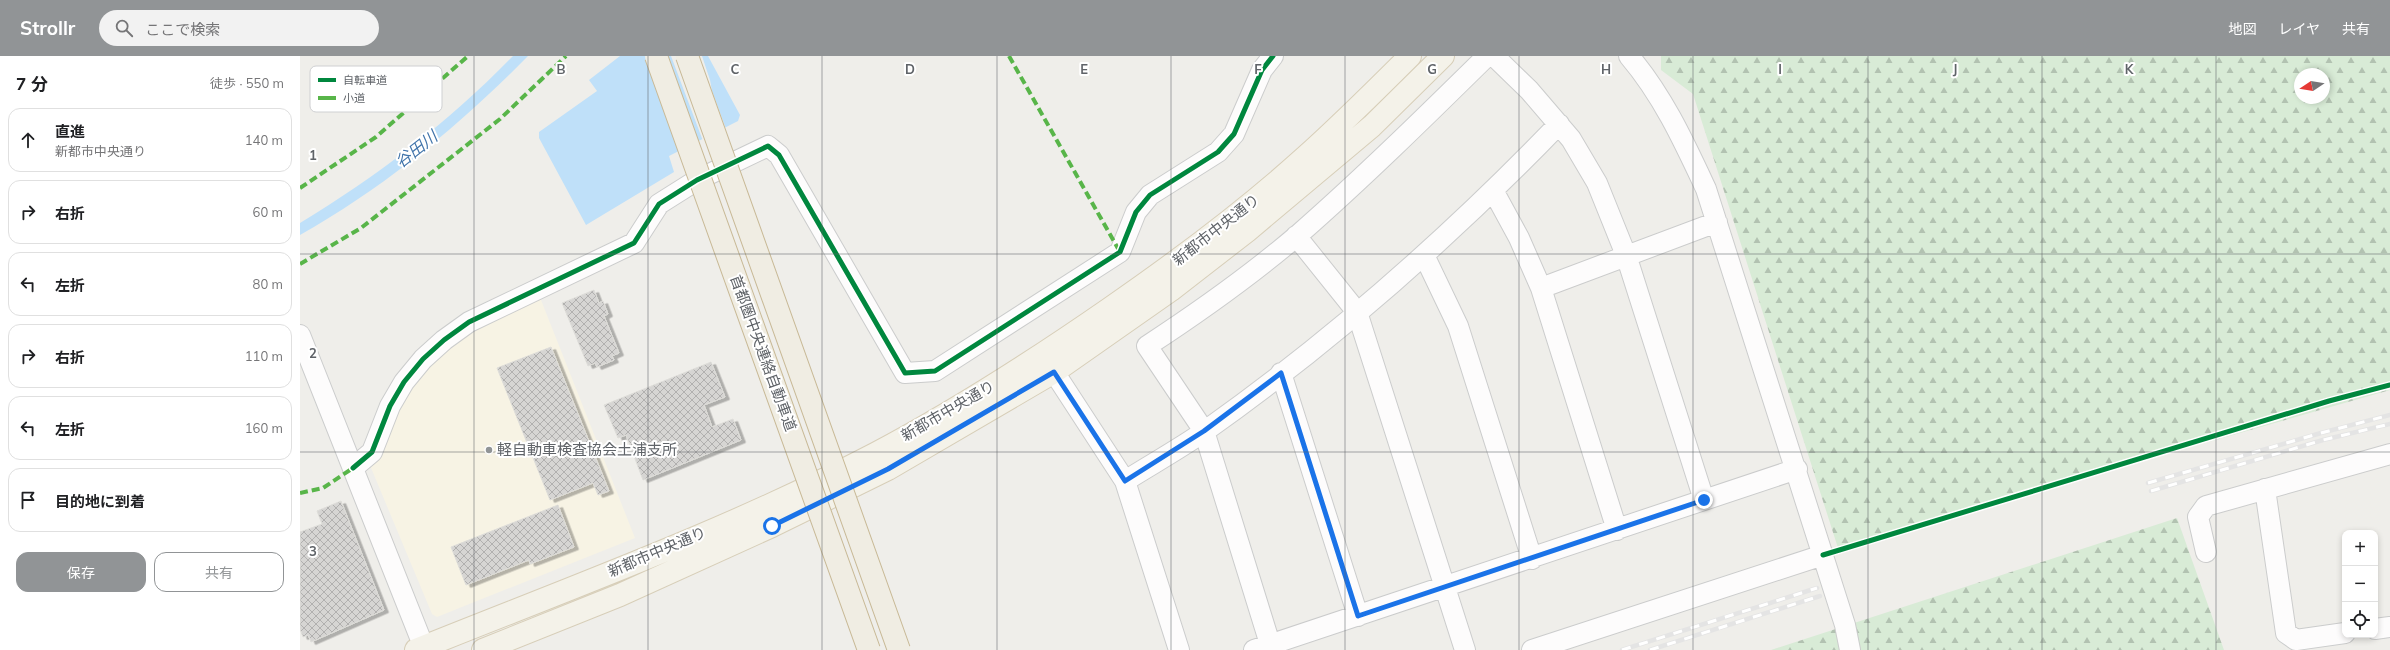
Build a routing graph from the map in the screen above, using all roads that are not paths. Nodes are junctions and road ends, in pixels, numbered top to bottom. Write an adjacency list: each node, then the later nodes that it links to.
1 (656, 56): 39 (highway, 首都圏中央連絡自動車道, bridge)
2 (687, 56): 40 (highway, 首都圏中央連絡自動車道, bridge)
3 (1273, 56): 22 (street)
4 (1410, 56): 37 (main road, 新都市中央通り)
5 (1443, 56): 18 (main road, 新都市中央通り)
6 (1487, 56): 12 (street)
7 (1494, 56): 9 (street)
8 (1629, 56): 11 (street)
9 (1559, 124): 10 (street); 13 (street)
10 (1494, 192): 14 (street); 15 (street)
11 (1717, 222): 13 (street); 23 (street)
12 (1296, 236): 16 (street); 20 (street)
13 (1626, 255): 15 (street); 26 (street)
14 (1424, 256): 16 (street); 30 (street)
15 (1542, 288): 27 (street)
16 (1357, 312): 19 (street); 31 (street)
17 (300, 335): 22 (street)
18 (1054, 372): 24 (street); 38 (main road, 新都市中央通り)
19 (1281, 373): 20 (street); 32 (street)
20 (1204, 431): 24 (street); 36 (street)
21 (2390, 454): 25 (street)
22 (353, 468): 37 (street)
23 (1796, 470): 26 (street); 29 (street)
24 (1125, 481): 41 (street)
25 (2265, 489): 28 (street); 35 (street)
26 (1704, 500): 27 (street)
27 (1617, 530): 30 (street)
28 (2206, 552)
29 (1823, 555): 43 (street); 44 (street)
30 (1532, 558): 31 (street)
31 (1445, 587): 32 (street); 42 (street)
32 (1358, 616): 36 (street)
33 (2390, 627): 34 (street)
34 (2378, 629)
35 (2342, 633)
36 (1262, 647)
37 (422, 649)
38 (483, 650)
39 (869, 650)
40 (899, 650)
41 (1179, 650)
42 (1465, 650)
43 (1532, 650)
44 (1850, 650)

